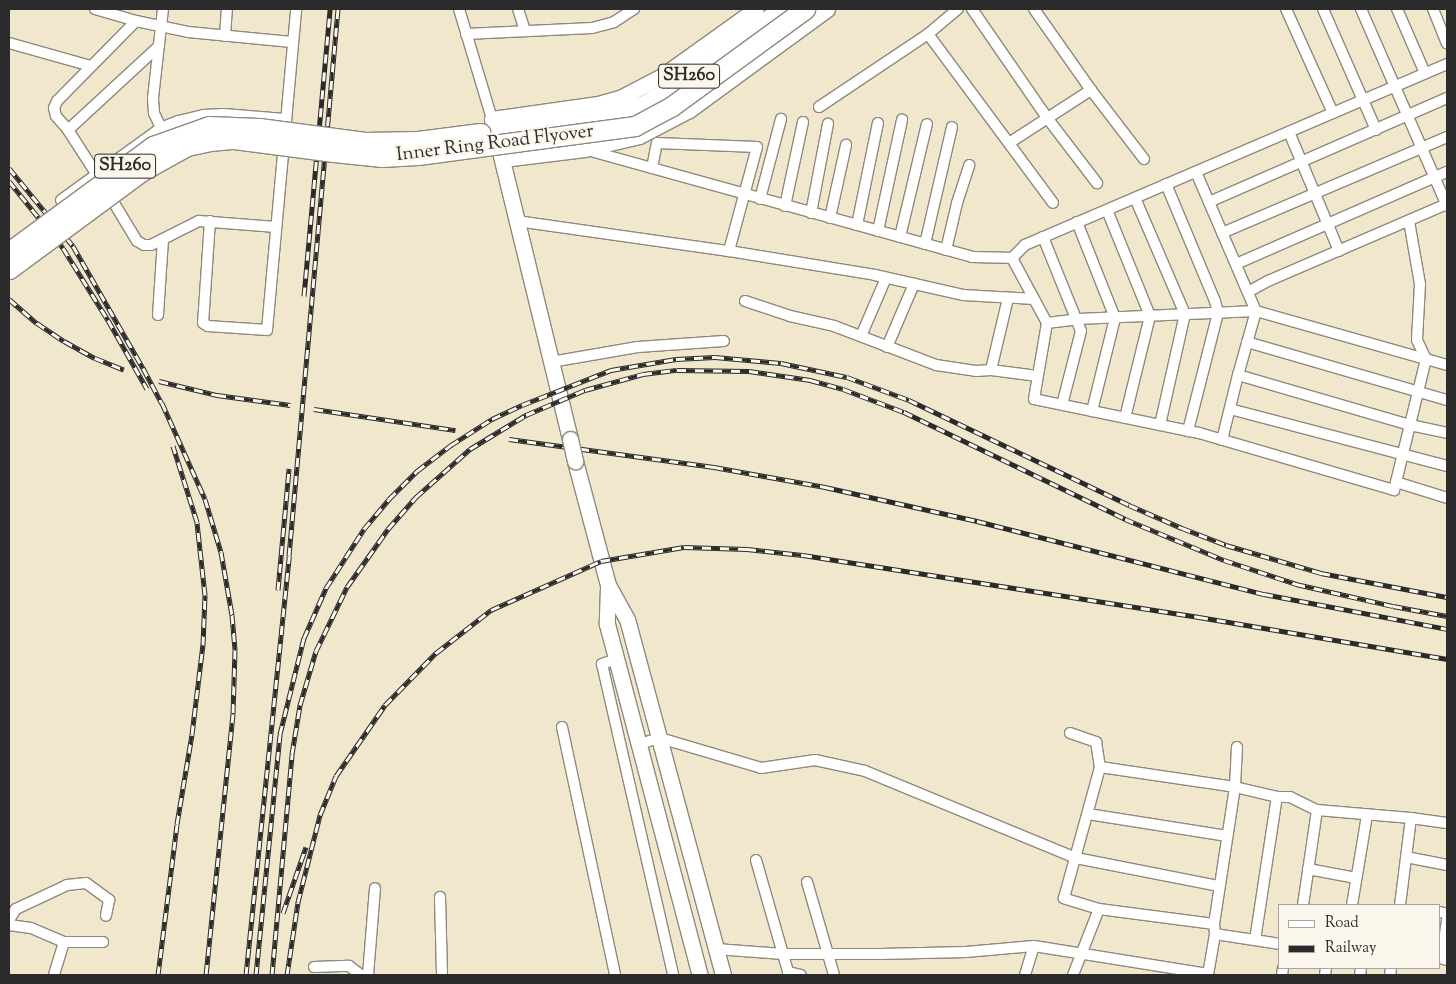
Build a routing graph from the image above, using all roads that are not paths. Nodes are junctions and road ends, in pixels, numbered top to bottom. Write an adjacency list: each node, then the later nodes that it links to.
1 (95, 9): 20 (street)
2 (162, 9): 22 (street)
3 (228, 9): 26 (street)
4 (296, 9): 27 (street)
5 (459, 9): 24 (street)
6 (518, 9): 23 (street)
7 (634, 9): 23 (street)
8 (756, 9): 42 (street)
9 (783, 9): 99 (highway, Inner Ring Road Flyover / SH260, bridge)
10 (805, 9): 102 (highway, Inner Ring Road Flyover, bridge)
11 (827, 9): 58 (street)
12 (958, 9): 25 (street)
13 (972, 9): 44 (street)
14 (1034, 9): 35 (street)
15 (1286, 9): 39 (street)
16 (1323, 9): 37 (street)
17 (1361, 9): 34 (street)
18 (1397, 9): 33 (street)
19 (1432, 9): 29 (street)
20 (106, 10): 21 (street)
21 (136, 21): 22 (street); 32 (street)
22 (161, 26): 26 (street); 30 (street)
23 (525, 30): 24 (street)
24 (466, 34): 42 (street)
25 (928, 34): 38 (street); 56 (street)
26 (225, 36): 27 (street)
27 (292, 42): 41 (street)
28 (9, 43): 32 (street)
29 (1447, 43)
30 (159, 46): 51 (street); 52 (street)
31 (1447, 64): 33 (street)
32 (91, 66): 52 (street)
33 (1426, 73): 34 (street)
34 (1395, 86): 37 (street); 40 (street)
35 (1091, 90): 44 (street); 61 (street)
36 (1447, 98): 40 (street)
37 (1363, 100): 39 (street); 53 (street)
38 (819, 107)
39 (1334, 113): 54 (street)
40 (1408, 116): 53 (street); 59 (street)
41 (285, 119): 51 (street); 89 (street)
42 (492, 119): 60 (street)
43 (781, 119): 74 (street)
44 (1048, 119): 56 (street); 69 (street)
45 (902, 120): 90 (street)
46 (803, 122): 79 (street)
47 (878, 122): 87 (street)
48 (828, 124): 81 (street)
49 (927, 124): 93 (street)
50 (952, 127): 95 (street)
51 (161, 128): 67 (street)
52 (68, 130): 67 (street)
53 (1376, 130): 62 (street)
54 (1289, 132): 62 (street); 65 (street)
55 (1447, 137): 59 (street)
56 (1009, 143): 77 (street)
57 (846, 145): 82 (street)
58 (584, 149): 60 (street); 64 (street)
59 (1422, 149): 68 (street); 71 (street)
60 (502, 159): 85 (street)
61 (1144, 159)
62 (1302, 163): 71 (street); 76 (street)
63 (969, 165): 96 (street)
64 (652, 168): 72 (street); 72 (street)
65 (1196, 172): 70 (street); 76 (street)
66 (1447, 172): 68 (street)
67 (97, 175): 75 (street); 94 (street)
68 (1435, 178): 78 (street); 88 (street)
69 (1097, 184)
70 (1166, 184): 73 (street); 110 (street)
71 (1314, 193): 88 (street); 91 (street)
72 (745, 195): 74 (street); 97 (street)
73 (1135, 198): 80 (street); 111 (street)
74 (760, 199): 79 (street)
75 (61, 200)
76 (1209, 202): 91 (street)
77 (1053, 203)
78 (1447, 205): 83 (street)
79 (785, 206): 81 (street)
80 (1107, 210): 86 (street); 113 (street)
81 (811, 213): 82 (street)
82 (830, 218): 87 (street)
83 (1409, 220): 98 (street); 121 (street)
84 (210, 221): 89 (street); 89 (street); 94 (street)
85 (517, 221): 97 (street); 122 (street)
86 (1077, 222): 92 (street); 114 (street)
87 (856, 225): 90 (street)
88 (1328, 225): 98 (street); 101 (street)
89 (276, 227)
90 (878, 231): 93 (street)
91 (1222, 233): 101 (street)
92 (1043, 236): 100 (street); 115 (street)
93 (900, 237): 95 (street)
94 (163, 239): 112 (street)
95 (925, 244): 96 (street)
96 (946, 250): 100 (street)
97 (729, 251): 103 (street)
98 (1338, 251): 105 (street)
99 (9, 252)
100 (1012, 258): 107 (street)
101 (1236, 264): 105 (street)
102 (9, 268)
103 (886, 278): 104 (street); 117 (street)
104 (914, 284): 106 (street); 120 (street)
105 (1248, 292): 109 (street)
106 (1008, 298): 107 (street); 124 (street)
107 (1034, 299): 116 (street)
108 (745, 301): 117 (street)
109 (1256, 311): 110 (street); 119 (street); 121 (street)
110 (1218, 313): 111 (street); 135 (street)
111 (1185, 314): 113 (street); 133 (street)
112 (158, 315)
113 (1150, 316): 114 (street); 132 (street)
114 (1115, 318): 115 (street); 131 (street)
115 (1078, 319): 116 (street); 129 (street)
116 (1047, 323): 126 (street)
117 (861, 336): 120 (street)
118 (724, 341): 122 (street)
119 (1247, 342): 125 (street); 127 (street)
120 (887, 347): 124 (street)
121 (1426, 359): 123 (street); 127 (street)
122 (552, 362): 142 (street, bridge)
123 (1447, 365)
124 (991, 370): 126 (street)
125 (1238, 375): 130 (street); 134 (street)
126 (1038, 376): 129 (street)
127 (1418, 392): 128 (street); 134 (street)
128 (1447, 400)
129 (1062, 405): 131 (street)
130 (1230, 409): 137 (street); 138 (street)
131 (1092, 411): 132 (street)
132 (1125, 418): 133 (street)
133 (1160, 425): 135 (street)
134 (1410, 425): 136 (street); 138 (street)
135 (1188, 431): 137 (street)
136 (1447, 433)
137 (1222, 440): 140 (street)
138 (1402, 456): 139 (street); 140 (street)
139 (1447, 466)
140 (1396, 482): 141 (street)
141 (1447, 498)
142 (608, 585): 143 (street); 146 (street)
143 (617, 659): 147 (street); 194 (street)
144 (562, 727): 193 (street)
145 (1070, 733): 149 (street)
146 (660, 738): 147 (street); 159 (street); 182 (street)
147 (639, 744): 195 (street)
148 (1238, 747): 150 (street)
149 (1100, 767): 150 (street); 153 (street)
150 (1235, 787): 151 (street); 157 (street)
151 (1277, 796): 152 (street); 177 (street)
152 (1317, 810): 154 (street); 162 (street)
153 (1088, 814): 157 (street); 159 (street)
154 (1367, 814): 155 (street); 163 (street)
155 (1411, 818): 156 (street); 158 (street)
156 (1447, 823)
157 (1227, 836): 165 (street)
158 (1406, 857): 161 (street); 170 (street)
159 (1076, 858): 165 (street); 171 (street)
160 (756, 860): 183 (street)
161 (1447, 865)
162 (1308, 869): 163 (street); 168 (street)
163 (1356, 878): 169 (street)
164 (807, 882): 184 (street)
165 (1220, 886): 176 (street)
166 (375, 888): 191 (street)
167 (440, 897): 192 (street)
168 (1303, 904)
169 (1352, 904)
170 (1400, 904)
171 (1098, 909): 176 (street); 185 (street)
172 (106, 916): 173 (street)
173 (9, 920)
174 (1447, 920): 186 (street)
175 (9, 925): 178 (street)
176 (1214, 929): 177 (street); 201 (street)
177 (1255, 940): 180 (street)
178 (64, 942): 179 (street); 189 (street)
179 (103, 942)
180 (1278, 944)
181 (1034, 946): 184 (street); 185 (street); 199 (street)
182 (716, 949): 183 (street); 196 (street)
183 (783, 954): 184 (street); 188 (street)
184 (828, 954): 198 (street)
185 (1081, 954): 200 (street); 201 (street)
186 (1447, 960)
187 (314, 968): 190 (street)
188 (789, 974): 197 (street)
189 (54, 975)
190 (361, 975)
191 (368, 975)
192 (442, 975)
193 (615, 975)
194 (674, 975)
195 (700, 975)
196 (722, 975)
197 (802, 975)
198 (834, 975)
199 (1025, 975)
200 (1073, 975)
201 (1208, 975)

